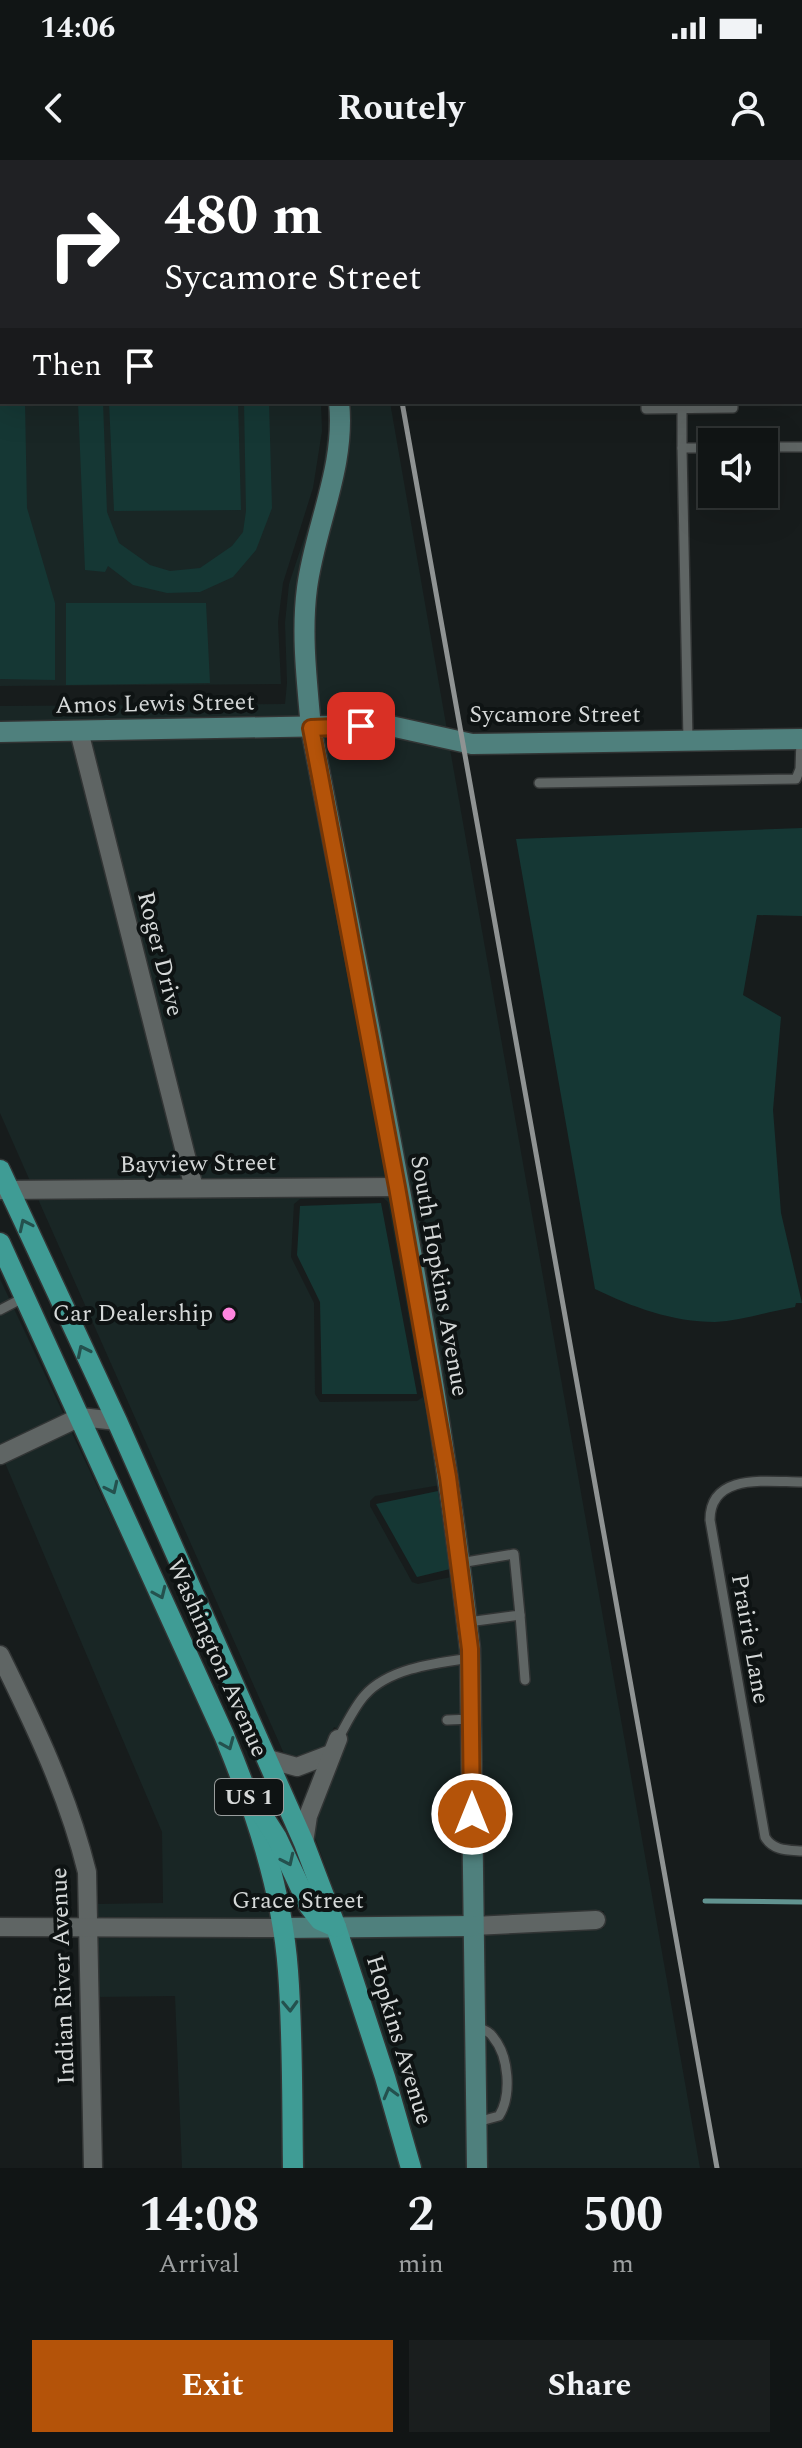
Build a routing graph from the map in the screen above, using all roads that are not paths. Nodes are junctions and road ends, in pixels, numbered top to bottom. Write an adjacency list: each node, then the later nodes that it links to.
1 (339, 404): 9 (street, South Hopkins Avenue)
2 (646, 404): 4 (lane)
3 (733, 404): 4 (lane)
4 (682, 409): 7 (lane)
5 (778, 447): 6 (lane)
6 (802, 447)
7 (682, 448): 8 (lane); 13 (lane)
8 (698, 448)
9 (311, 728): 10 (street, Amos Lewis Street); 13 (street, Sycamore Street); 16 (street, South Hopkins Avenue)
10 (79, 731): 11 (street, Amos Lewis Street); 17 (street, Roger Drive)
11 (0, 732)
12 (801, 739): 13 (street, Sycamore Street); 14 (lane)
13 (688, 740)
14 (539, 783)
15 (0, 1170): 18 (main road, Washington Avenue / US 1)
16 (397, 1187): 17 (street, Bayview Street); 26 (street, South Hopkins Avenue)
17 (194, 1188): 18 (street, Bayview Street)
18 (5, 1190): 23 (main road, Washington Avenue / US 1, one-way to 18)
19 (0, 1243): 20 (main road, Washington Avenue / US 1)
20 (25, 1297): 21 (lane); 22 (main road, Washington Avenue / US 1)
21 (0, 1310)
22 (80, 1417): 23 (street); 24 (street); 32 (main road, Washington Avenue / US 1, one-way to 32)
23 (117, 1421): 31 (main road, Washington Avenue / US 1)
24 (0, 1455)
25 (802, 1482): 40 (lane, Prairie Lane)
26 (460, 1563): 27 (lane); 28 (street, South Hopkins Avenue)
27 (520, 1615): 28 (lane); 33 (lane)
28 (467, 1622): 30 (street, South Hopkins Avenue)
29 (0, 1655): 42 (street, Indian River Avenue)
30 (471, 1658): 34 (street, South Hopkins Avenue); 36 (lane)
31 (223, 1660): 32 (street); 37 (main road, Washington Avenue / US 1)
32 (196, 1673): 38 (main road, Washington Avenue / US 1, one-way to 38)
33 (525, 1680)
34 (472, 1719): 35 (lane); 43 (street, South Hopkins Avenue)
35 (447, 1720)
36 (334, 1746): 37 (street); 39 (street)
37 (268, 1759): 39 (main road, Washington Avenue / US 1)
38 (248, 1793): 45 (main road, one-way to 45); 46 (main road, Washington Avenue / US 1)
39 (304, 1843): 45 (main road, Washington Avenue / US 1)
40 (802, 1851)
41 (596, 1920): 43 (street, Grace Street)
42 (89, 1926): 44 (street, Grace Street); 46 (street, Grace Street); 49 (street, Indian River Avenue)
43 (473, 1926): 45 (street, Grace Street); 47 (street, South Hopkins Avenue)
44 (0, 1927)
45 (336, 1927): 46 (street, Grace Street); 51 (main road, Hopkins Avenue / US 1, one-way to 45)
46 (283, 1928): 50 (main road, Washington Avenue / US 1, one-way to 50)
47 (474, 2025): 48 (street, South Hopkins Avenue); 48 (lane)
48 (476, 2122): 52 (street, South Hopkins Avenue)
49 (93, 2168)
50 (293, 2168)
51 (411, 2168)
52 (477, 2168)

